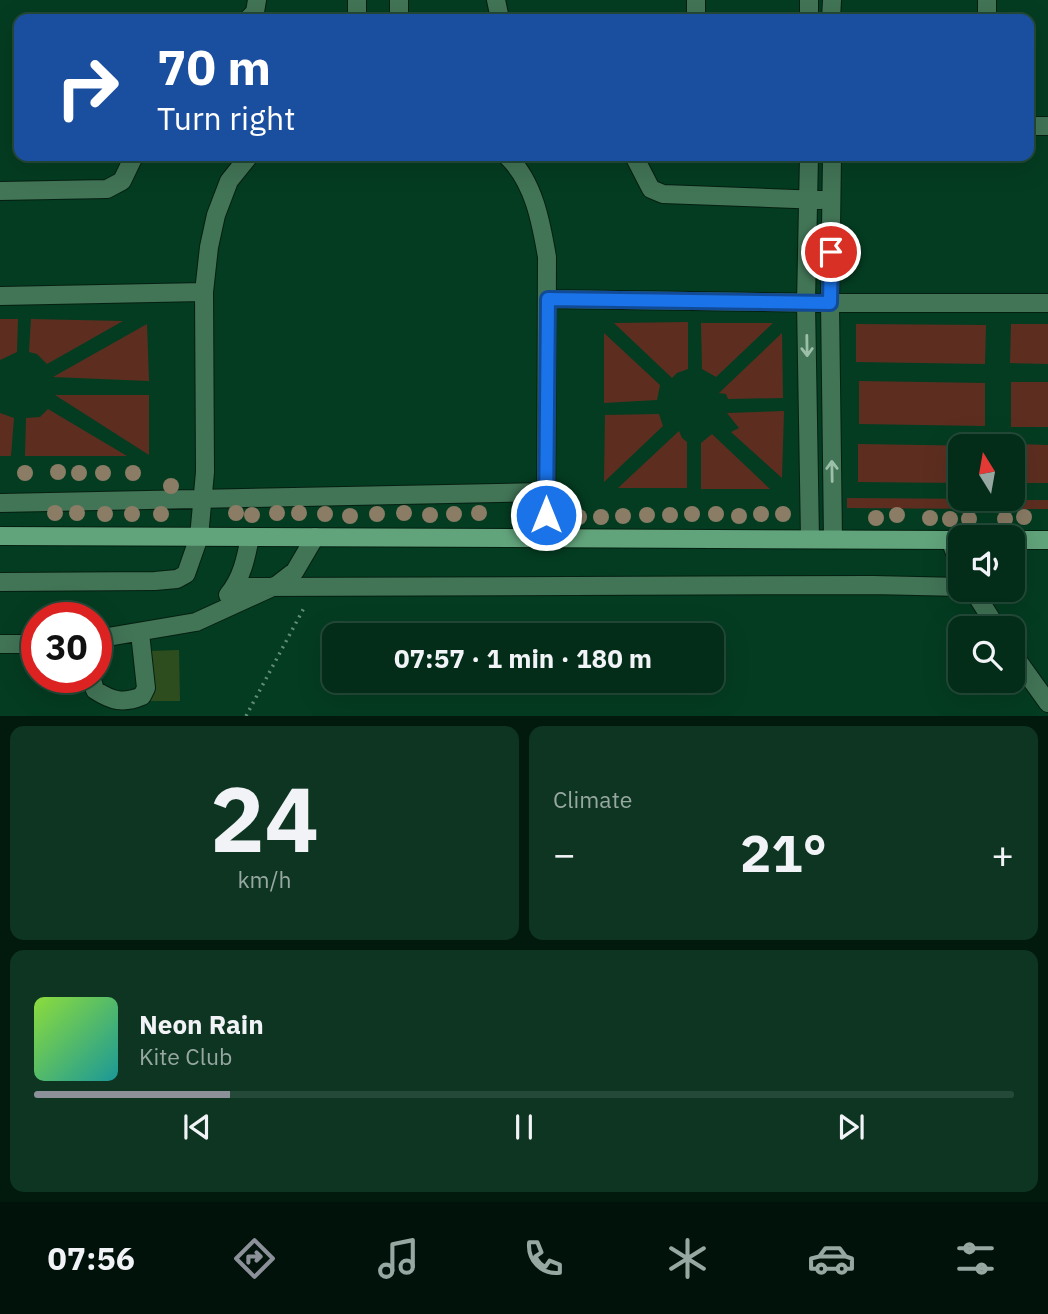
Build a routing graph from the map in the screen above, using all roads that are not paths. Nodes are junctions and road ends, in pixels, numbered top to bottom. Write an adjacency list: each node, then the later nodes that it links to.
1 (132, 161): 7 (street)
2 (245, 161): 10 (street)
3 (511, 161): 12 (street)
4 (637, 161): 8 (street)
5 (809, 161): 8 (street)
6 (832, 161): 9 (street)
7 (0, 191)
8 (809, 199): 9 (street); 13 (street)
9 (831, 200): 14 (street)
10 (204, 292): 11 (street); 17 (street)
11 (0, 296)
12 (548, 299): 13 (street); 16 (street)
13 (806, 303): 14 (street); 24 (street, one-way to 24)
14 (830, 303): 15 (street); 25 (street, one-way to 14)
15 (1048, 303)
16 (545, 492): 17 (street); 23 (street)
17 (203, 497): 18 (street); 20 (street)
18 (0, 503)
19 (0, 536): 20 (main road)
20 (199, 537): 21 (main road); 29 (street)
21 (250, 537): 22 (main road); 31 (street)
22 (315, 537): 23 (main road); 30 (street)
23 (546, 538): 24 (main road)
24 (810, 539): 25 (main road)
25 (833, 539): 26 (main road)
26 (948, 540)
27 (1025, 540): 28 (main road)
28 (1048, 540)
29 (0, 582)
30 (277, 585): 31 (street); 32 (street); 37 (street)
31 (234, 587): 37 (street)
32 (948, 587)
33 (981, 602): 35 (street)
34 (986, 602): 35 (street)
35 (986, 610): 36 (street)
36 (990, 616)
37 (196, 622): 38 (street)
38 (140, 633): 39 (street); 43 (street)
39 (112, 637)
40 (0, 644): 41 (street)
41 (21, 644)
42 (1025, 670): 44 (street)
43 (100, 693)
44 (1048, 703)

